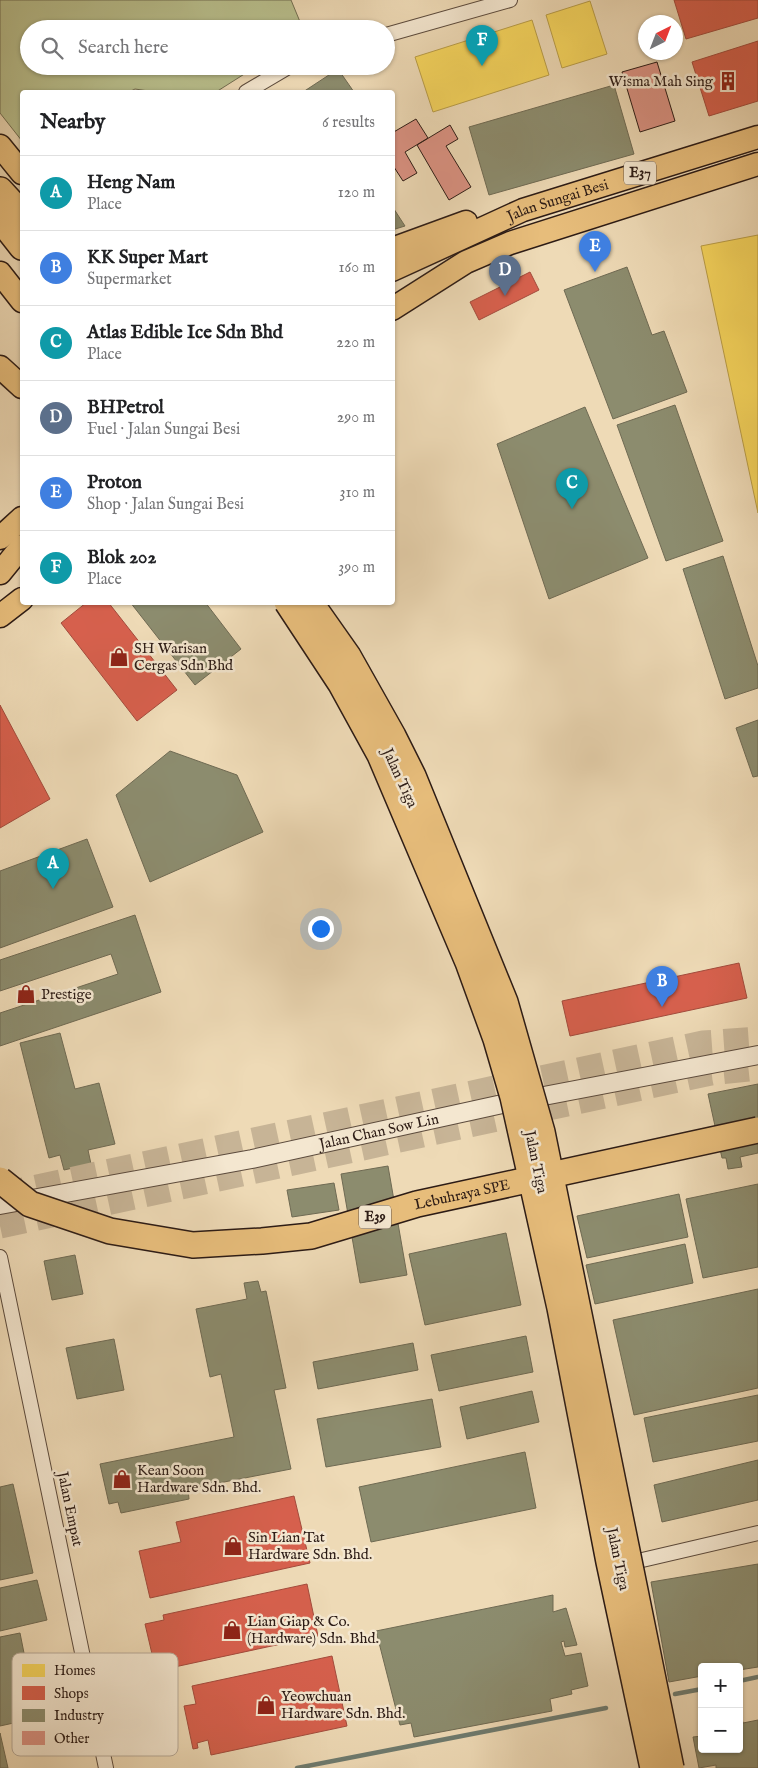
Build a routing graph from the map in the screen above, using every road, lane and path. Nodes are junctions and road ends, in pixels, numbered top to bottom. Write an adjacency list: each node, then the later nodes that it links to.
1 (510, 0): 2 (street)
2 (395, 32)
3 (275, 75): 4 (street)
4 (249, 90)
5 (758, 137): 10 (main road, Jalan Sungai Besi / E37)
6 (0, 146): 8 (main road)
7 (758, 164): 18 (main road, Jalan Sungai Besi / E37)
8 (20, 171)
9 (0, 190): 11 (highway)
10 (523, 210): 14 (main road); 15 (main road, Jalan Sungai Besi / E37)
11 (20, 212)
12 (0, 219): 13 (highway)
13 (20, 244)
14 (395, 248)
15 (395, 269)
16 (0, 273): 17 (main road)
17 (20, 298)
18 (395, 307)
19 (0, 367): 20 (main road)
20 (20, 386)
21 (20, 520): 22 (main road)
22 (0, 538)
23 (20, 548): 24 (main road)
24 (0, 573)
25 (20, 600): 30 (main road)
26 (282, 605): 33 (street, Jalan Tiga)
27 (289, 605): 45 (highway, bridge)
28 (312, 605): 46 (highway, bridge)
29 (318, 605): 32 (street, Jalan Tiga)
30 (2, 615)
31 (758, 1055): 32 (street, Jalan Chan Sow Lin)
32 (538, 1098): 33 (street, Jalan Chan Sow Lin); 41 (street, Jalan Tiga)
33 (507, 1103): 38 (street, Jalan Chan Sow Lin); 42 (street, Jalan Tiga)
34 (758, 1130): 36 (highway, Lebuhraya SPE / E39, bridge)
35 (758, 1144): 37 (highway, Lebuhraya SPE / E39, bridge)
36 (0, 1180)
37 (0, 1192)
38 (0, 1204)
39 (0, 1257): 43 (street, Jalan Empat)
40 (758, 1533): 41 (street)
41 (633, 1562): 42 (street); 47 (street, Jalan Tiga)
42 (603, 1568): 44 (street, Jalan Tiga)
43 (82, 1653)
44 (647, 1768)
45 (653, 1768)
46 (671, 1768)
47 (678, 1768)

